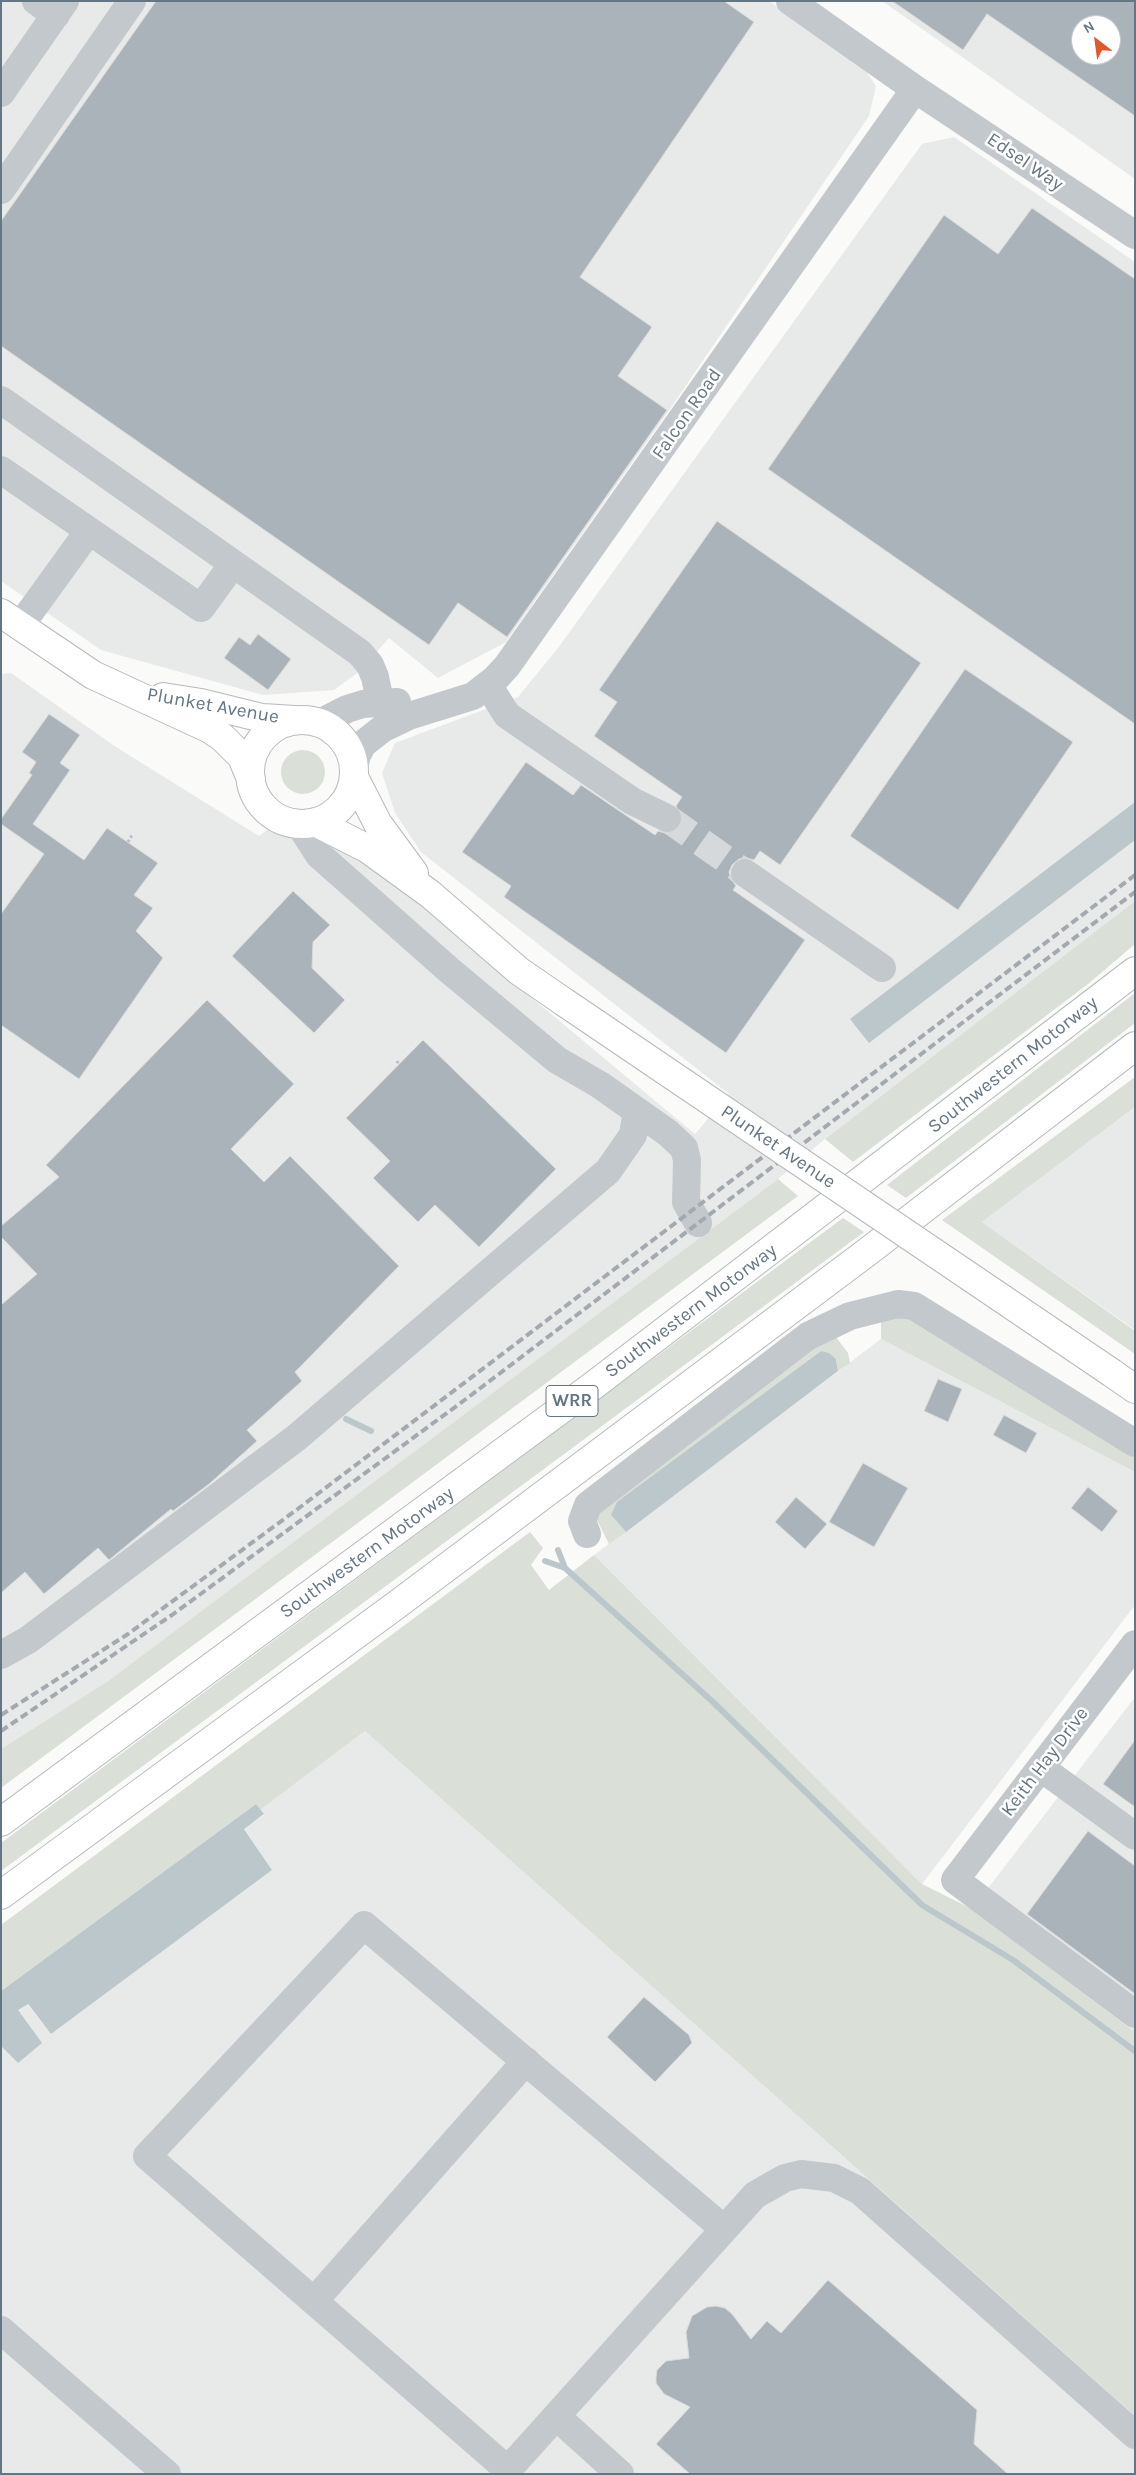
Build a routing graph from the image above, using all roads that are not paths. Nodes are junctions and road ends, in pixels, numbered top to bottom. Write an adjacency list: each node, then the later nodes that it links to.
1 (132, 1): 6 (street)
2 (790, 1): 4 (street, Edsel Way)
3 (52, 6): 5 (street)
4 (915, 89): 7 (street, Edsel Way); 13 (street, Falcon Road)
5 (1, 93)
6 (1, 190)
7 (1135, 235)
8 (1, 400): 11 (street)
9 (1, 470): 10 (street)
10 (88, 532): 11 (street); 12 (street)
11 (233, 564): 15 (street)
12 (11, 620): 14 (main road, Plunket Avenue)
13 (488, 685): 16 (street, Falcon Road); 20 (street)
14 (132, 692): 17 (main road, Plunket Avenue); 19 (main road, Plunket Avenue)
15 (380, 702): 16 (street, Falcon Road); 17 (street, Falcon Road)
16 (433, 707): 18 (street, Falcon Road)
17 (307, 722): 18 (main road); 19 (main road)
18 (354, 772): 21 (main road); 23 (main road, Plunket Avenue)
19 (250, 779): 21 (main road)
20 (667, 818)
21 (307, 823): 23 (main road, Plunket Avenue); 27 (street)
22 (745, 872): 24 (street)
23 (430, 894): 29 (main road, Plunket Avenue, bridge)
24 (882, 968)
25 (1135, 971): 35 (main road, Southwestern Motorway / WRR)
26 (1135, 1046): 37 (main road)
27 (637, 1111): 28 (street); 33 (street)
28 (698, 1223)
29 (1135, 1389)
30 (1135, 1443): 31 (street)
31 (587, 1534)
32 (1134, 1646): 34 (street, Keith Hay Drive)
33 (1, 1655)
34 (1041, 1768): 36 (street); 38 (street, Keith Hay Drive)
35 (1, 1822)
36 (1135, 1836)
37 (1, 1894)
38 (1135, 2014)
39 (526, 2061): 40 (street); 41 (street); 41 (street)
40 (724, 2229): 43 (street); 44 (street)
41 (314, 2301): 45 (street)
42 (1, 2330): 46 (street)
43 (557, 2417): 45 (street); 47 (street)
44 (1135, 2435)
45 (506, 2472)
46 (167, 2474)
47 (620, 2474)

